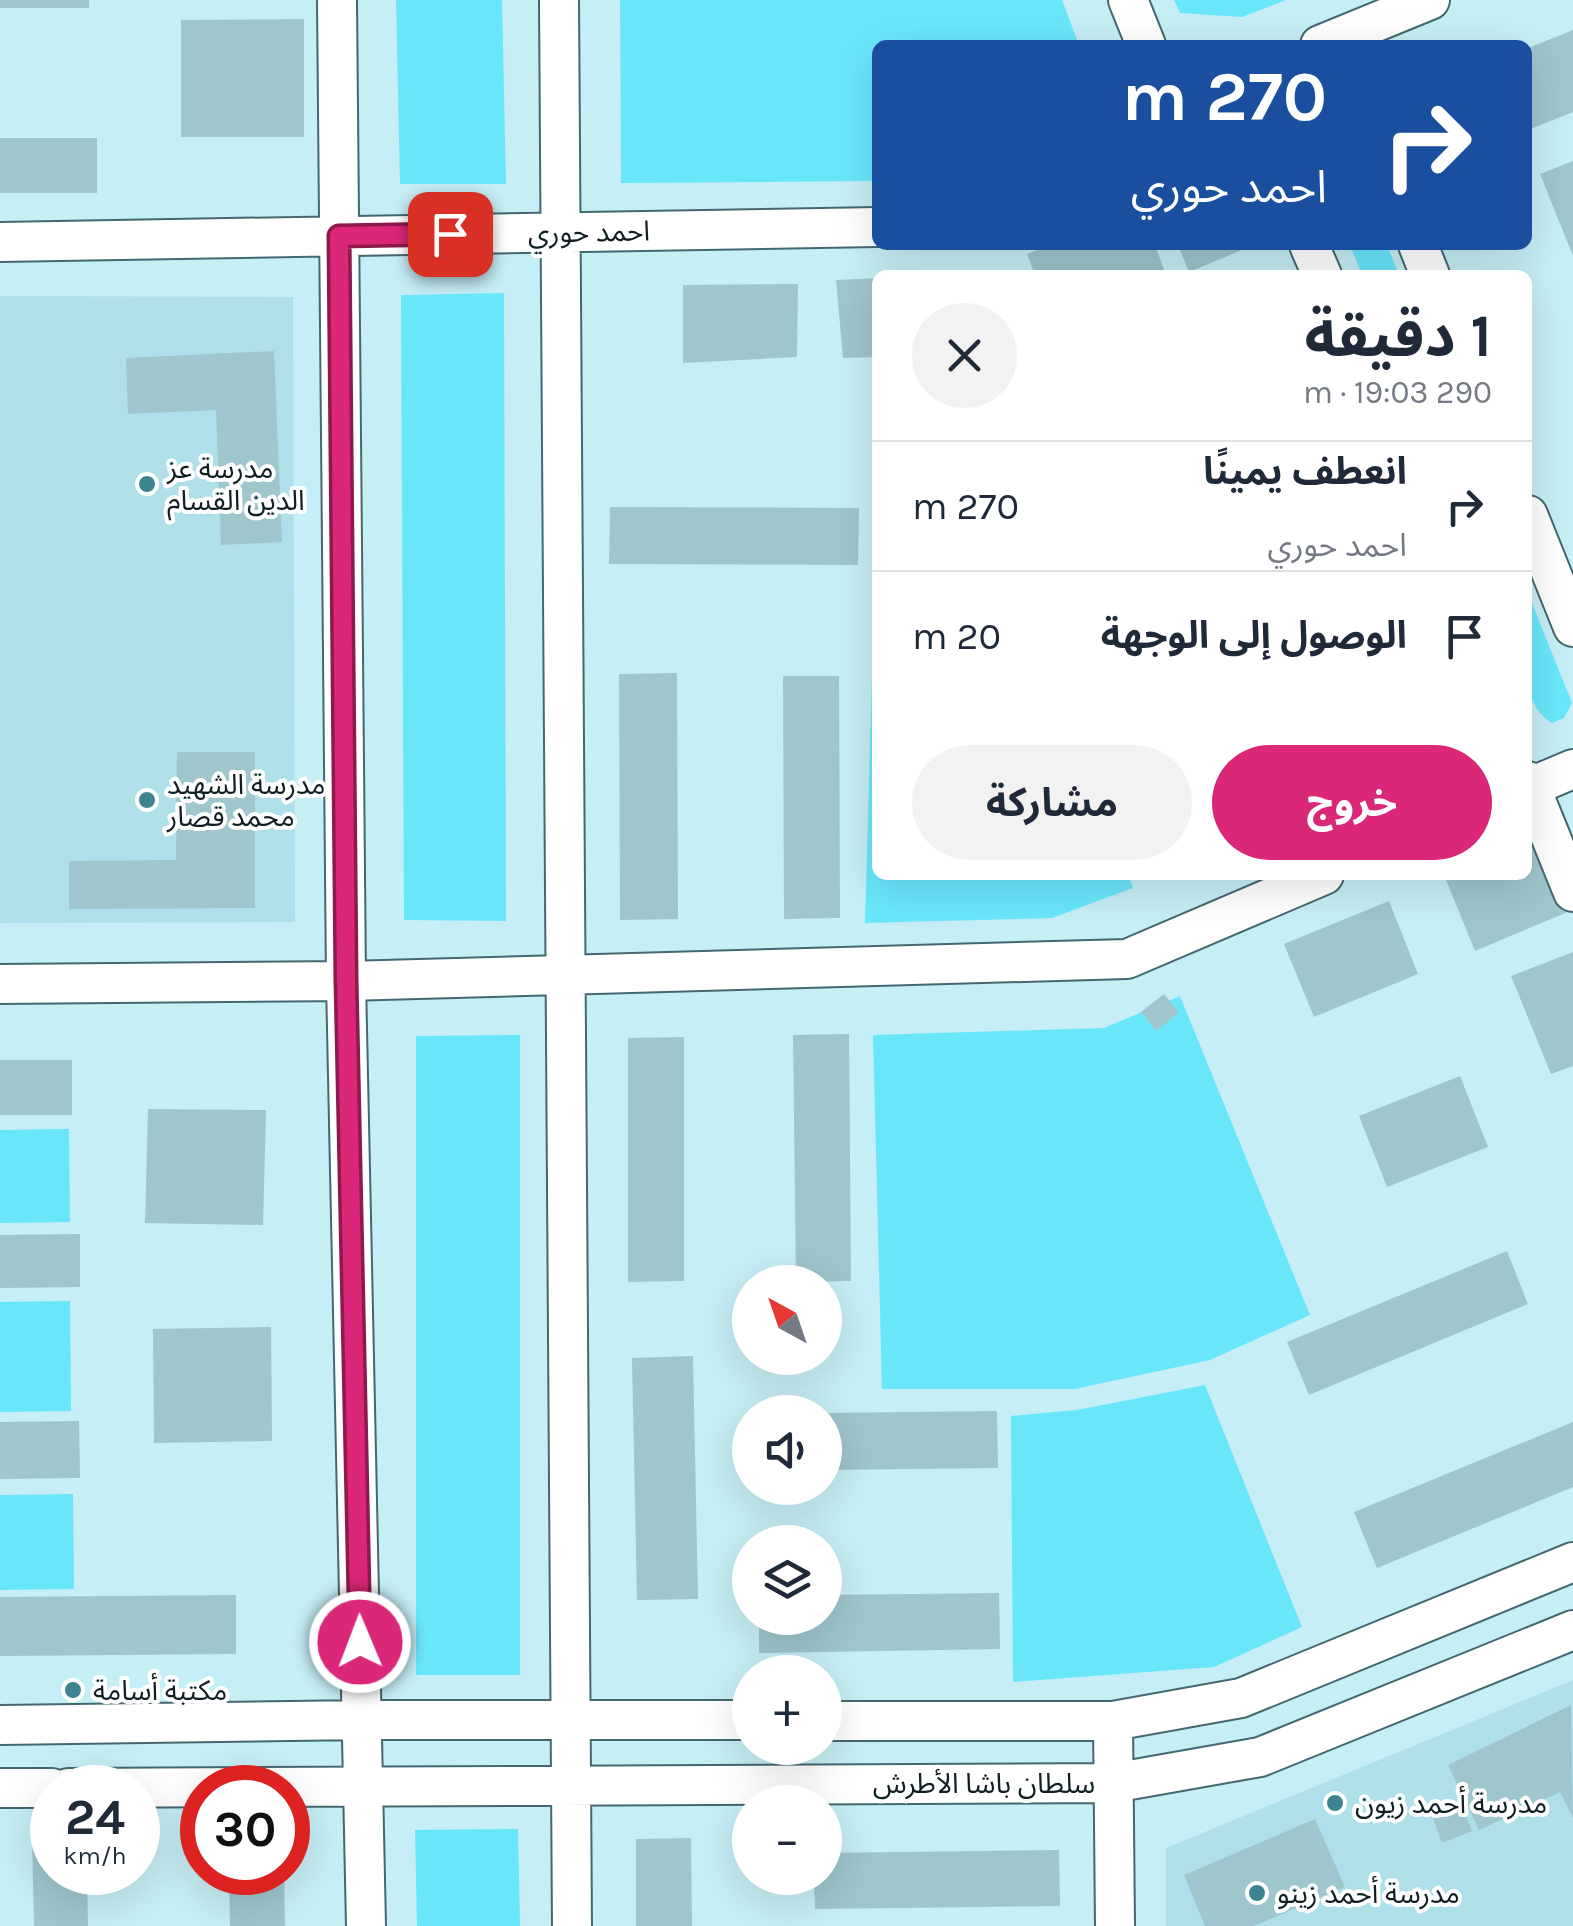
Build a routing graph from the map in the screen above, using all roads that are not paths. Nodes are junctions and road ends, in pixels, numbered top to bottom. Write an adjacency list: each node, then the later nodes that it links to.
1 (337, 0): 9 (street)
2 (559, 0): 8 (street)
3 (1128, 0): 5 (street)
4 (1411, 4): 6 (street)
5 (1144, 40)
6 (1337, 40)
7 (872, 227): 8 (street, احمد حوري)
8 (560, 232): 9 (street, احمد حوري); 18 (street)
9 (339, 236): 10 (street, احمد حوري); 19 (street)
10 (0, 242)
11 (1532, 525): 12 (street)
12 (1573, 627)
13 (1573, 768): 14 (street)
14 (1532, 783)
15 (1532, 795): 17 (street)
16 (1312, 880): 18 (street)
17 (1573, 892)
18 (566, 974): 19 (street); 24 (street)
19 (346, 980): 20 (street); 23 (street)
20 (0, 984)
21 (1573, 1562): 27 (street)
22 (1573, 1630): 29 (street, سلطان باشا الأطرش)
23 (362, 1720): 24 (street); 28 (street); 30 (street)
24 (570, 1720): 25 (street); 31 (street)
25 (732, 1720)
26 (842, 1720): 27 (street)
27 (1114, 1721): 29 (street)
28 (0, 1725)
29 (1113, 1783): 31 (street, سلطان باشا الأطرش); 37 (street)
30 (364, 1784): 31 (street, سلطان باشا الأطرش); 32 (street, سلطان باشا الأطرش); 35 (street)
31 (570, 1784): 36 (street)
32 (160, 1787)
33 (0, 1788): 34 (street)
34 (30, 1788)
35 (366, 1926)
36 (572, 1926)
37 (1114, 1926)

